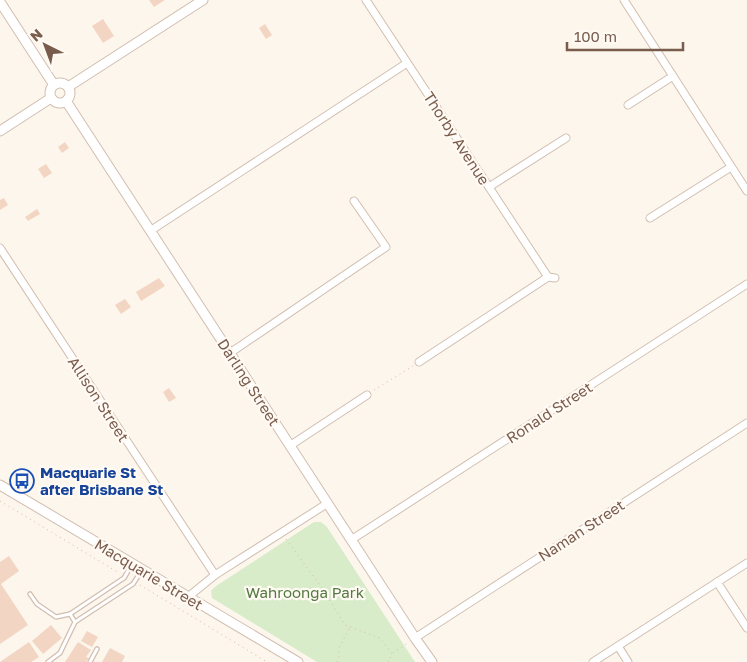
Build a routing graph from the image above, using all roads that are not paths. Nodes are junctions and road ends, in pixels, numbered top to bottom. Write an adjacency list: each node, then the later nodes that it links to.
1 (203, 0): 8 (street)
2 (366, 0): 5 (street, Thorby Avenue)
3 (624, 0): 6 (street)
4 (0, 2): 7 (street)
5 (407, 63): 15 (street, Thorby Avenue); 19 (street)
6 (672, 76): 11 (street); 14 (street)
7 (54, 85): 8 (street); 9 (street)
8 (68, 87): 10 (street)
9 (51, 98): 10 (street); 12 (street)
10 (66, 101): 19 (street, Darling Street)
11 (628, 105)
12 (0, 131)
13 (566, 138): 15 (street)
14 (731, 166): 16 (street); 18 (street)
15 (489, 187): 23 (street, Thorby Avenue)
16 (747, 191)
17 (354, 201): 22 (street)
18 (650, 218)
19 (150, 231): 22 (street, Darling Street)
20 (0, 248): 33 (street, Allison Street)
21 (747, 284): 29 (street, Ronald Street)
22 (230, 353): 26 (street, Darling Street)
23 (419, 362)
24 (367, 395): 26 (street)
25 (747, 423): 40 (street, Naman Street)
26 (291, 445): 28 (street, Darling Street)
27 (0, 485): 31 (street, Macquarie Street)
28 (328, 503): 29 (street, Darling Street); 33 (street)
29 (351, 540): 40 (street, Darling Street)
30 (747, 563): 34 (street)
31 (132, 564): 32 (street, Macquarie Street); 37 (lane)
32 (142, 570): 36 (street, Macquarie Street); 38 (lane)
33 (215, 576): 36 (street)
34 (717, 582): 39 (street); 41 (street)
35 (30, 594): 37 (lane)
36 (188, 597): 46 (street, Macquarie Street)
37 (70, 614): 38 (lane)
38 (75, 622): 43 (lane)
39 (747, 628)
40 (415, 638): 47 (street, Darling Street)
41 (618, 646): 48 (street); 49 (street)
42 (96, 649): 45 (lane)
43 (55, 660): 44 (lane)
44 (48, 662)
45 (90, 662)
46 (298, 662)
47 (432, 662)
48 (593, 662)
49 (628, 662)

